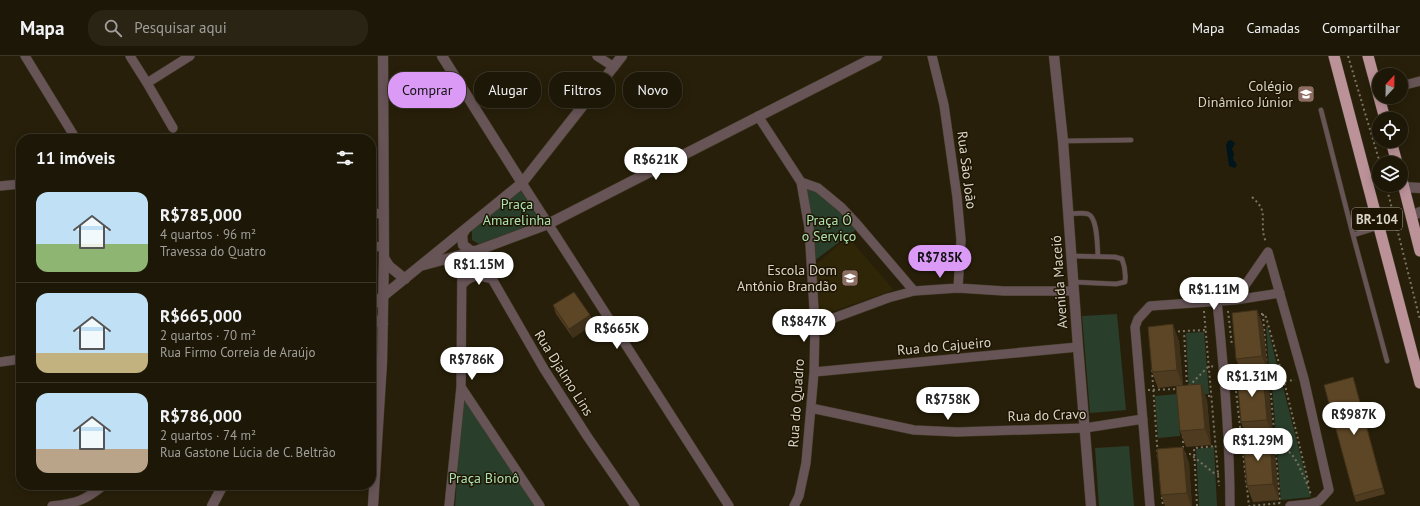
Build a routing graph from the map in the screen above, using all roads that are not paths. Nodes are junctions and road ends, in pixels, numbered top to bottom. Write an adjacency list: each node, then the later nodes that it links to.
1 (25, 56): 21 (street)
2 (130, 56): 16 (street)
3 (190, 56): 16 (street)
4 (383, 56): 32 (street)
5 (442, 56): 25 (street)
6 (597, 56): 13 (street)
7 (622, 56): 13 (street)
8 (877, 56): 19 (street)
9 (932, 56): 52 (street, Rua São João)
10 (1054, 56): 23 (street, Avenida Maceió)
11 (1334, 56): 36 (highway, BR-104)
12 (1368, 56): 14 (highway)
13 (614, 67): 25 (street)
14 (1372, 70)
15 (1420, 81): 17 (street)
16 (148, 83): 20 (street)
17 (1408, 84)
18 (1321, 110): 38 (lane)
19 (758, 116): 24 (street); 35 (street)
20 (173, 128)
21 (73, 134)
22 (1131, 140): 23 (lane)
23 (1063, 141): 33 (street, Avenida Maceió)
24 (801, 182): 53 (street); 60 (street, Rua do Quadro)
25 (522, 183): 35 (street); 37 (street)
26 (1408, 183): 29 (street)
27 (16, 184): 28 (street)
28 (0, 186)
29 (1420, 188)
30 (1407, 192): 34 (highway, BR-104)
31 (376, 213): 32 (street)
32 (383, 214): 40 (street)
33 (1068, 214): 44 (street, Avenida Maceió); 45 (lane)
34 (1416, 214): 41 (highway, BR-104)
35 (548, 224): 42 (street); 84 (street)
36 (1379, 227): 38 (lane); 68 (highway, BR-104)
37 (465, 230): 42 (street); 47 (street)
38 (1353, 235): 64 (lane)
39 (376, 246): 40 (street)
40 (384, 247): 46 (street)
41 (1420, 250)
42 (476, 251): 43 (street); 49 (street, Rua Djalmo Lins)
43 (462, 255): 47 (street); 50 (street)
44 (1071, 256): 45 (lane); 51 (street, Avenida Maceió)
45 (1098, 256): 51 (lane)
46 (384, 258): 48 (street); 55 (street)
47 (420, 266): 48 (street)
48 (405, 278): 55 (street)
49 (492, 279): 50 (street); 83 (street, Rua Djalmo Lins)
50 (462, 285): 69 (street)
51 (1074, 286): 52 (street); 61 (street, Avenida Maceió)
52 (958, 288): 53 (street)
53 (914, 291): 60 (street)
54 (1280, 293): 56 (street); 56 (street); 77 (street)
55 (383, 297): 57 (street); 59 (street)
56 (1226, 300): 71 (street); 88 (street)
57 (376, 302)
58 (376, 320): 59 (street)
59 (383, 324): 66 (street)
60 (815, 325): 67 (street, Rua do Quadro)
61 (1078, 347): 67 (street, Rua do Cajueiro); 73 (street, Avenida Maceió)
62 (16, 360): 65 (street)
63 (376, 361): 66 (street)
64 (1387, 361)
65 (0, 362)
66 (382, 362): 72 (street)
67 (814, 372): 70 (street, Rua do Quadro)
68 (1420, 382)
69 (461, 387): 81 (street); 82 (street)
70 (811, 408): 73 (street, Rua do Cravo); 85 (street, Rua do Quadro)
71 (1143, 419): 73 (street, Rua do Cravo); 87 (street)
72 (376, 420)
73 (1085, 428): 86 (street, Avenida Maceió)
74 (98, 490): 78 (street)
75 (220, 490): 79 (street)
76 (373, 490): 80 (street)
77 (1288, 504)
78 (52, 506)
79 (212, 506)
80 (373, 506)
81 (449, 506)
82 (540, 506)
83 (636, 506)
84 (729, 506)
85 (794, 506)
86 (1091, 506)
87 (1150, 506)
88 (1230, 506)

